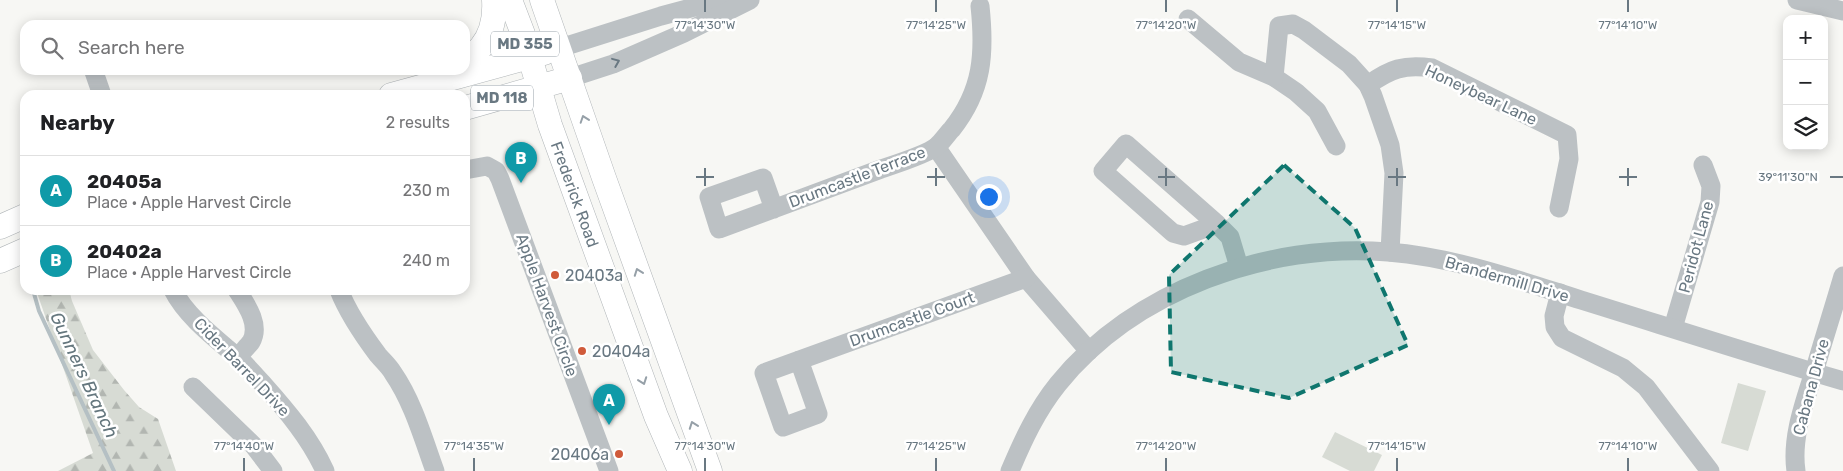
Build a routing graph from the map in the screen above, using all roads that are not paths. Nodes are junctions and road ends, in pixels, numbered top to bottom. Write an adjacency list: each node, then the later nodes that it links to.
1 (494, 0): 11 (main road)
2 (510, 0): 12 (main road, Frederick Road / MD 355)
3 (542, 0): 10 (main road, Frederick Road / MD 355)
4 (720, 0): 10 (street)
5 (750, 0): 18 (street, one-way to 5)
6 (1797, 0): 8 (street)
7 (980, 6): 26 (street, Drumcastle Terrace)
8 (1843, 11)
9 (1188, 19): 17 (street)
10 (560, 48): 12 (main road, MD 118); 18 (main road, Frederick Road / MD 355)
11 (470, 56)
12 (529, 56): 13 (main road, MD 118); 21 (main road, Frederick Road / MD 355)
13 (470, 73)
14 (95, 75): 22 (street)
15 (442, 75): 19 (main road)
16 (462, 75): 19 (main road, MD 118)
17 (1274, 77): 20 (street); 25 (street)
18 (570, 78): 21 (main road, MD 118); 56 (main road, Frederick Road / MD 355, one-way to 18)
19 (427, 85): 23 (main road, MD 118)
20 (1368, 85): 29 (street, Honeybear Lane); 35 (street)
21 (538, 88): 24 (main road, MD 118); 55 (main road, Frederick Road / MD 355, one-way to 55)
22 (100, 90)
23 (410, 90)
24 (470, 107)
25 (1336, 146)
26 (936, 147): 30 (street, Drumcastle Terrace); 39 (street)
27 (1703, 165): 44 (street, Peridot Lane)
28 (470, 169): 54 (street, Apple Harvest Circle)
29 (1559, 208)
30 (774, 209)
31 (20, 218): 33 (main road)
32 (1217, 224): 32 (street); 37 (street)
33 (0, 227)
34 (20, 252): 36 (main road)
35 (1390, 252): 37 (street, Brandermill Drive); 40 (street, Brandermill Drive)
36 (0, 261)
37 (1239, 267): 45 (street, Brandermill Drive)
38 (1843, 276): 48 (street, Cabana Drive)
39 (1026, 278): 45 (street); 47 (street, Drumcastle Court)
40 (1560, 293): 44 (street, Brandermill Drive); 58 (street)
41 (177, 295): 46 (street, Cider Barrel Drive)
42 (240, 295): 46 (street)
43 (341, 295): 53 (street)
44 (1673, 328): 48 (street, Brandermill Drive)
45 (1089, 351): 57 (street, Brandermill Drive)
46 (238, 357): 52 (street, Cider Barrel Drive)
47 (799, 360)
48 (1814, 372): 49 (street, Brandermill Drive); 59 (street, Cabana Drive)
49 (1843, 381)
50 (193, 387): 51 (street)
51 (273, 471)
52 (324, 471)
53 (435, 471)
54 (609, 471)
55 (680, 471)
56 (710, 471)
57 (1010, 471)
58 (1710, 471)
59 (1796, 471)

